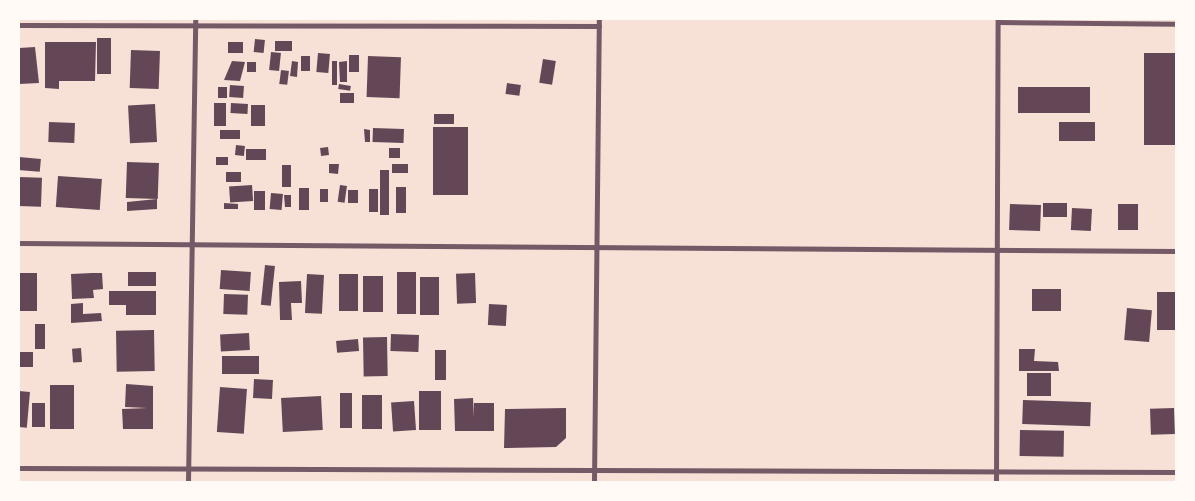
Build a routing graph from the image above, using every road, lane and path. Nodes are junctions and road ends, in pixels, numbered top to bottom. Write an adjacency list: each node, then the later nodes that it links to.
1 (599, 19): 6 (street)
2 (998, 20): 5 (street); 10 (street)
3 (195, 21): 4 (street); 6 (street); 8 (street)
4 (19, 24)
5 (1176, 24)
6 (599, 26): 9 (street)
7 (19, 243): 8 (street)
8 (194, 245): 9 (street); 12 (street)
9 (597, 248): 10 (street); 14 (street)
10 (997, 250): 11 (street); 15 (street)
11 (1176, 251)
12 (188, 467): 13 (street); 14 (street); 17 (street)
13 (19, 468)
14 (595, 470): 15 (street); 18 (street)
15 (996, 472): 16 (street); 19 (street)
16 (1176, 472)
17 (188, 482)
18 (594, 482)
19 (996, 482)

